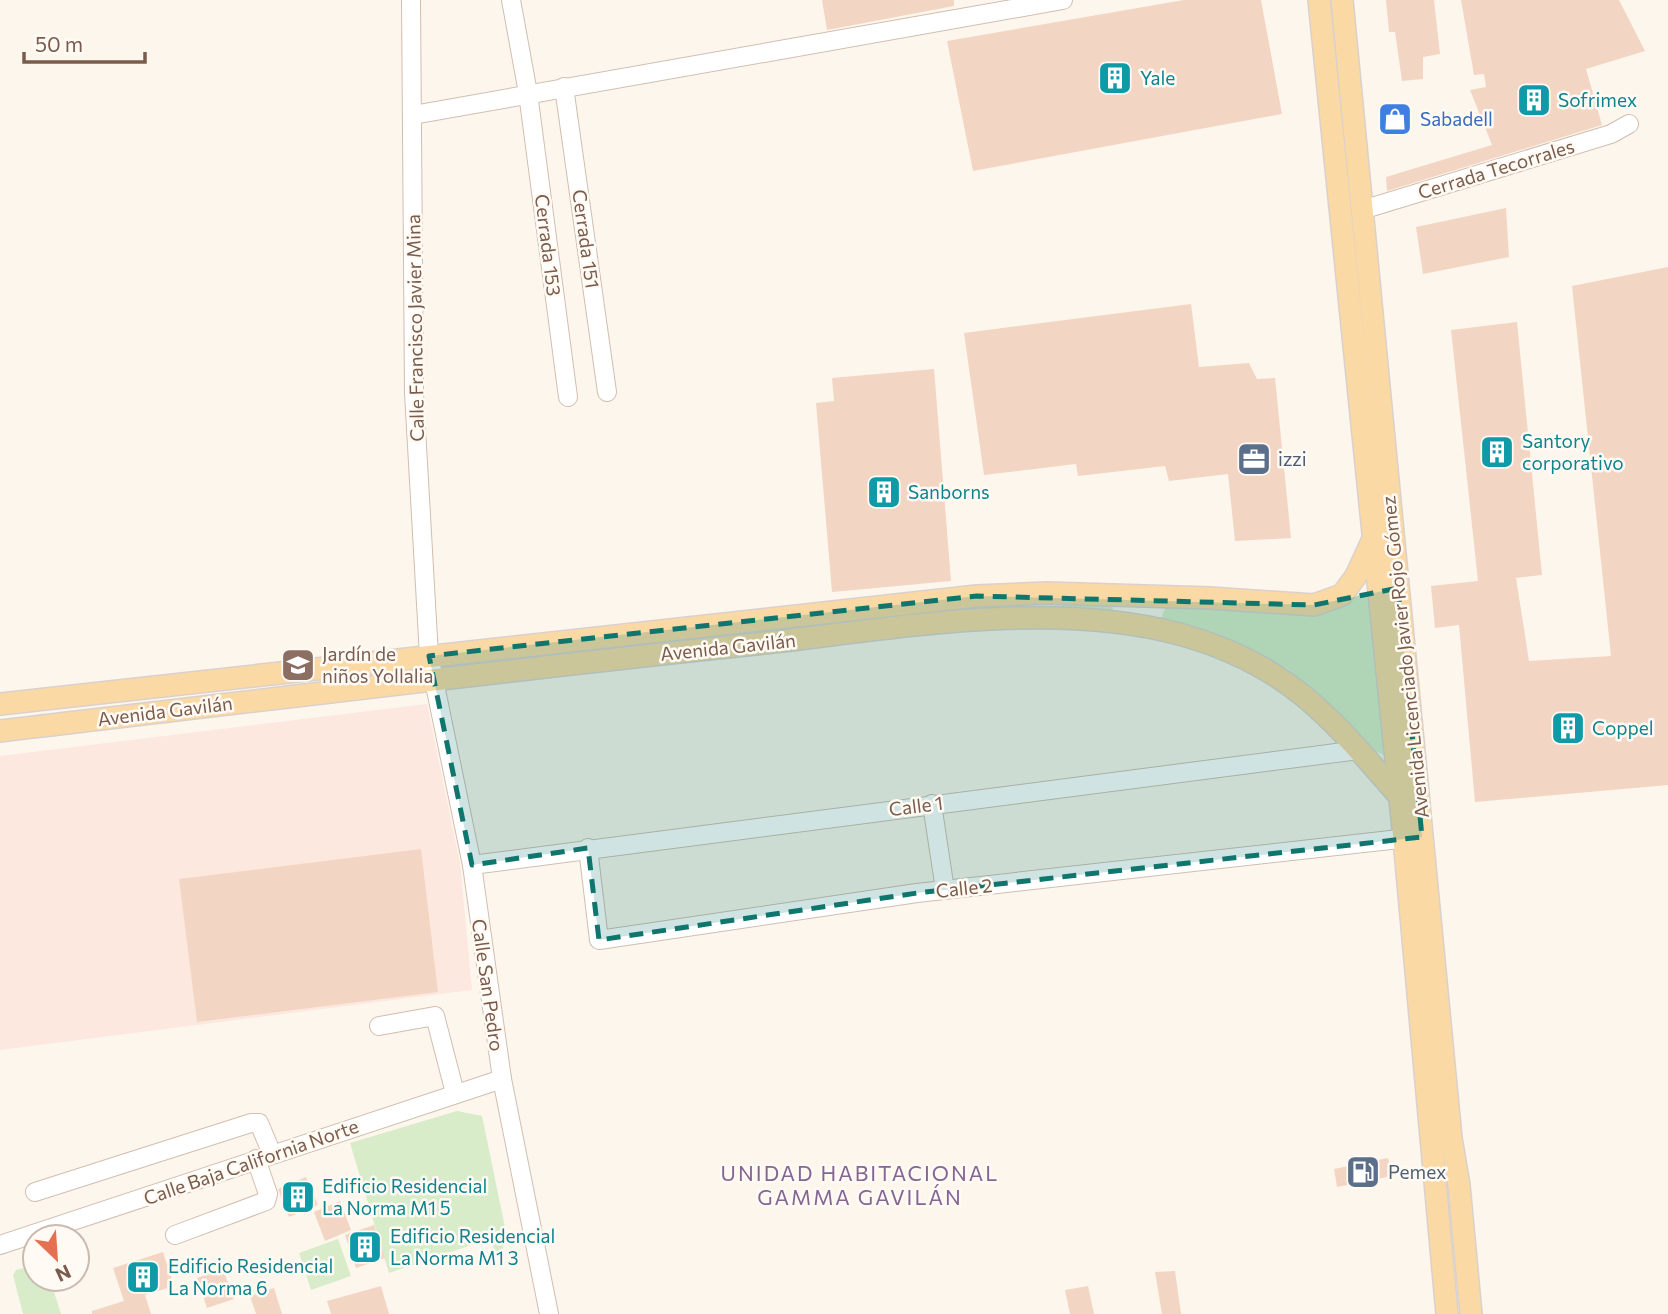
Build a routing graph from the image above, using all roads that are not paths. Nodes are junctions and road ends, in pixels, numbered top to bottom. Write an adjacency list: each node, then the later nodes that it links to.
1 (411, 0): 8 (street, Calle Francisco Javier Mina)
2 (512, 0): 7 (street, Cerrada 153)
3 (1063, 0): 6 (street)
4 (1319, 0): 13 (main road, Avenida Licenciado Javier Rojo Gómez)
5 (1342, 0): 10 (main road, Avenida Licenciado Javier Rojo Gómez)
6 (564, 87): 7 (street); 11 (street, Cerrada 151)
7 (528, 93): 8 (street); 12 (street, Cerrada 153)
8 (413, 115): 20 (street, Calle Francisco Javier Mina)
9 (1629, 124): 10 (street, Cerrada Tecorrales)
10 (1362, 210): 14 (main road, Avenida Licenciado Javier Rojo Gómez)
11 (607, 392)
12 (568, 397)
13 (1373, 539): 14 (main road, Avenida Licenciado Javier Rojo Gómez); 16 (main road)
14 (1388, 590): 16 (main road, Avenida Gavilán); 25 (main road, Avenida Licenciado Javier Rojo Gómez)
15 (1046, 593): 17 (main road, Avenida Gavilán); 18 (main road); 20 (main road, Avenida Gavilán)
16 (1342, 595): 17 (main road, Avenida Gavilán)
17 (1141, 596): 19 (main road)
18 (1046, 619): 19 (main road, Avenida Gavilán); 21 (main road, Avenida Gavilán)
19 (1139, 625): 24 (main road, Avenida Gavilán)
20 (429, 656): 21 (street, Calle San Pedro); 22 (main road, Avenida Gavilán)
21 (432, 679): 23 (main road, Avenida Gavilán); 30 (street, Calle San Pedro)
22 (0, 704)
23 (0, 731)
24 (1359, 750): 26 (main road, Avenida Gavilán); 27 (street, Calle 1)
25 (1406, 761): 26 (main road, Avenida Licenciado Javier Rojo Gómez); 28 (main road, Avenida Licenciado Javier Rojo Gómez)
26 (1399, 796): 28 (main road, Avenida Licenciado Javier Rojo Gómez)
27 (932, 804): 29 (street, Calle 1); 31 (street)
28 (1413, 838): 31 (street, Calle 2); 40 (main road, Avenida Licenciado Javier Rojo Gómez); 41 (main road, Avenida Licenciado Javier Rojo Gómez)
29 (588, 848): 30 (street, Calle 1); 31 (street, Calle 2)
30 (472, 865): 33 (street, Calle San Pedro)
31 (944, 890)
32 (379, 1026): 34 (street)
33 (502, 1079): 34 (street, Calle Baja California Norte); 39 (street, Calle San Pedro)
34 (455, 1093): 35 (street, Calle Baja California Norte)
35 (264, 1157): 36 (street); 37 (street); 38 (street, Calle Baja California Norte)
36 (35, 1192)
37 (175, 1235)
38 (0, 1245)
39 (549, 1314)
40 (1447, 1314)
41 (1471, 1314)

